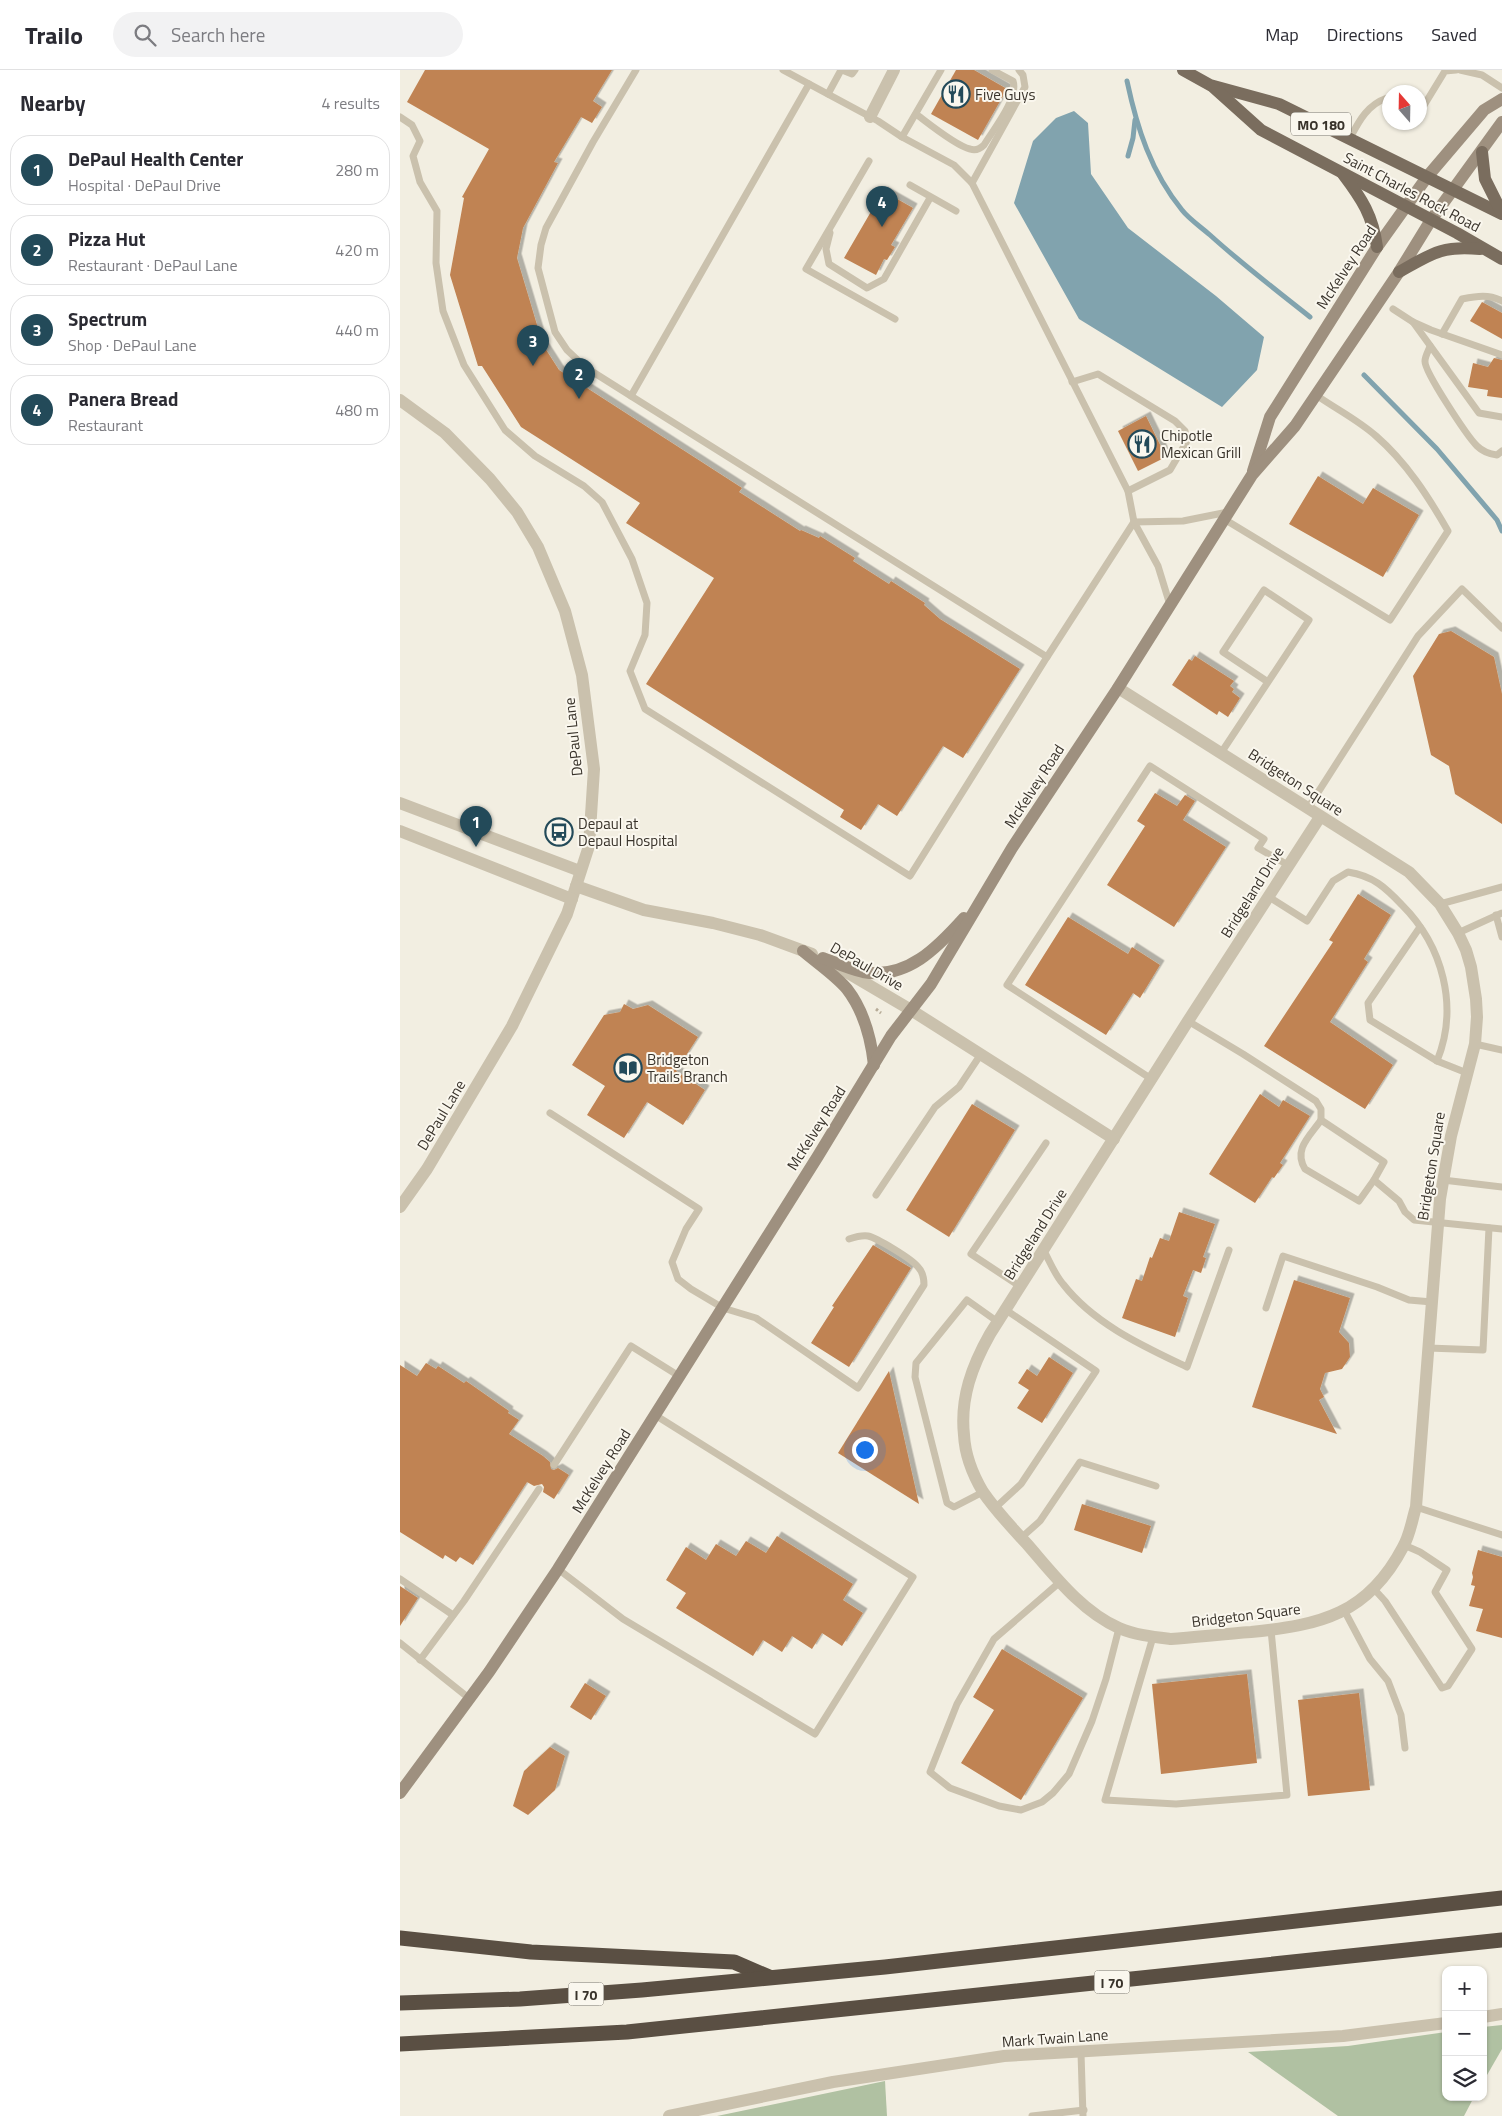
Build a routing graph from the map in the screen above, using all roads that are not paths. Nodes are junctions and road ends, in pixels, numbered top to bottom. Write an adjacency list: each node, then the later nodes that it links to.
1 (636, 70): 50 (lane)
2 (783, 70): 11 (lane)
3 (841, 70): 4 (lane); 14 (lane)
4 (854, 70)
5 (894, 70): 20 (street)
6 (941, 70): 18 (lane)
7 (992, 70): 18 (lane)
8 (1019, 70): 28 (lane)
9 (1183, 70): 12 (main road, Saint Charles Rock Road / MO 180)
10 (1458, 70): 13 (lane); 17 (lane)
11 (809, 84): 14 (lane); 50 (lane)
12 (1210, 84): 23 (main road, Saint Charles Rock Road / MO 180); 26 (main road, Saint Charles Rock Road / MO 180)
13 (1502, 88)
14 (828, 94): 20 (lane)
15 (1502, 99): 27 (street, McKelvey Road)
16 (1382, 100): 23 (lane)
17 (1427, 100)
18 (916, 114): 22 (lane)
19 (400, 117): 60 (lane)
20 (870, 117): 22 (lane)
21 (1502, 122): 24 (street, McKelvey Road)
22 (902, 137): 28 (lane)
23 (1350, 138): 27 (main road, Saint Charles Rock Road / MO 180)
24 (1482, 152): 30 (street, McKelvey Road); 34 (main road)
25 (869, 161): 36 (lane)
26 (1342, 172): 32 (main road, Saint Charles Rock Road / MO 180); 37 (main road)
27 (1427, 176): 30 (main road, Saint Charles Rock Road / MO 180); 32 (street, McKelvey Road)
28 (972, 183): 48 (lane)
29 (910, 185): 31 (lane)
30 (1453, 189): 34 (main road, Saint Charles Rock Road / MO 180); 35 (street, McKelvey Road)
31 (930, 198): 33 (lane); 36 (lane)
32 (1405, 206): 35 (main road, Saint Charles Rock Road / MO 180); 37 (street, McKelvey Road)
33 (956, 211)
34 (1502, 214)
35 (1431, 220): 38 (main road, Saint Charles Rock Road / MO 180); 40 (street, McKelvey Road)
36 (832, 226): 43 (lane)
37 (1377, 247): 54 (street, McKelvey Road)
38 (1487, 250): 39 (main road, Saint Charles Rock Road / MO 180); 40 (main road)
39 (1502, 259)
40 (1399, 272): 49 (street, McKelvey Road)
41 (1502, 301): 45 (lane)
42 (1393, 309): 44 (lane)
43 (895, 319)
44 (1413, 322): 45 (lane); 46 (lane)
45 (1442, 334): 47 (lane)
46 (1430, 346): 52 (lane); 53 (lane)
47 (1502, 354)
48 (1072, 382): 55 (lane); 55 (lane)
49 (1316, 395): 54 (street, McKelvey Road); 56 (lane)
50 (630, 396): 60 (lane)
51 (400, 400): 69 (street, DePaul Lane)
52 (1502, 417)
53 (1502, 451)
54 (1252, 475): 56 (street, McKelvey Road)
55 (1128, 491): 57 (lane)
56 (1227, 515): 57 (lane); 58 (street, McKelvey Road)
57 (1134, 522): 58 (lane); 60 (lane)
58 (1170, 606): 62 (street, McKelvey Road)
59 (1502, 628): 65 (lane)
60 (1047, 657)
61 (1268, 682): 61 (lane); 63 (lane)
62 (1118, 688): 63 (street, Bridgeton Square); 73 (street, McKelvey Road)
63 (1221, 753): 65 (street, Bridgeton Square)
64 (400, 803): 69 (street)
65 (1308, 808): 66 (street, Bridgeton Square)
66 (1320, 817): 68 (street, Bridgeland Drive); 74 (street, Bridgeton Square)
67 (400, 832): 71 (street, DePaul Drive)
68 (1288, 865): 72 (street, Bridgeland Drive); 89 (lane)
69 (580, 871): 71 (street, DePaul Lane)
70 (1502, 887): 74 (lane)
71 (574, 892): 79 (street, DePaul Drive); 98 (street, DePaul Lane)
72 (1269, 897): 76 (lane); 82 (street, Bridgeland Drive)
73 (981, 900): 80 (street); 81 (street, McKelvey Road)
74 (1440, 904): 77 (street, Bridgeton Square)
75 (1499, 914): 77 (lane); 78 (lane)
76 (1420, 927): 86 (lane); 86 (lane)
77 (1458, 933): 83 (street, Bridgeton Square)
78 (1502, 937)
79 (803, 951): 80 (street, DePaul Drive); 87 (street)
80 (823, 958): 81 (street, DePaul Drive)
81 (911, 1010): 85 (street, DePaul Drive); 87 (street, McKelvey Road)
82 (1188, 1021): 89 (street, Bridgeland Drive); 91 (lane)
83 (1475, 1044): 84 (lane); 88 (street, Bridgeton Square)
84 (1502, 1050)
85 (982, 1054): 92 (street, DePaul Drive); 97 (lane)
86 (1437, 1061): 88 (lane)
87 (874, 1065): 107 (street, McKelvey Road)
88 (1467, 1073): 95 (street, Bridgeton Square)
89 (1153, 1080): 92 (street, Bridgeland Drive)
90 (550, 1114): 107 (lane)
91 (1322, 1120): 94 (lane); 94 (lane)
92 (1114, 1139): 104 (street, Bridgeland Drive)
93 (1046, 1143): 105 (lane)
94 (1374, 1180): 99 (lane)
95 (1443, 1180): 96 (lane); 99 (street, Bridgeton Square)
96 (1502, 1188)
97 (876, 1195)
98 (400, 1206)
99 (1438, 1223): 100 (lane); 106 (street, Bridgeton Square)
100 (1489, 1228): 101 (lane); 111 (lane)
101 (1502, 1229)
102 (849, 1239): 107 (lane)
103 (1230, 1250): 104 (lane)
104 (1044, 1251): 105 (street, Bridgeland Drive)
105 (1021, 1287): 109 (street, Bridgeland Drive)
106 (1432, 1302): 108 (lane); 111 (street, Bridgeton Square)
107 (723, 1308): 112 (street, McKelvey Road)
108 (1266, 1308)
109 (1006, 1310): 110 (street, Bridgeland Drive); 119 (lane)
110 (998, 1322): 117 (street, Bridgeland Drive); 117 (lane)
111 (1428, 1348): 118 (street, Bridgeton Square)
112 (679, 1376): 113 (street, McKelvey Road); 114 (lane)
113 (655, 1415): 123 (street, McKelvey Road); 123 (lane)
114 (554, 1465)
115 (1156, 1486): 121 (lane)
116 (539, 1489): 128 (lane)
117 (983, 1492): 119 (street, Bridgeland Drive)
118 (1416, 1507): 120 (lane); 122 (street, Bridgeton Square)
119 (996, 1508): 121 (street, Bridgeland Drive)
120 (1502, 1535)
121 (1021, 1538): 125 (street, Bridgeland Drive)
122 (1404, 1545): 126 (street, Bridgeton Square); 126 (lane)
123 (558, 1569): 134 (street, McKelvey Road)
124 (400, 1579): 128 (lane)
125 (1060, 1582): 129 (street, Bridgeland Drive); 129 (lane)
126 (1374, 1589): 127 (street, Bridgeton Square)
127 (1344, 1610): 130 (street, Bridgeton Square); 135 (lane)
128 (453, 1615): 133 (lane)
129 (1119, 1628): 131 (street, Bridgeland Drive)
130 (1271, 1630): 131 (street, Bridgeton Square); 131 (lane)
131 (1153, 1637)
132 (400, 1644): 133 (lane)
133 (420, 1660): 134 (lane)
134 (470, 1699): 136 (street, McKelvey Road)
135 (1404, 1748)
136 (400, 1793)
137 (1502, 1898): 140 (highway, I 70)
138 (400, 1938): 140 (highway)
139 (1502, 1940): 145 (highway, I 70)
140 (771, 1978): 141 (highway, I 70)
141 (400, 2003)
142 (1502, 2014): 143 (street)
143 (1487, 2016)
144 (1442, 2024): 146 (street, Mark Twain Lane)
145 (400, 2044)
146 (1081, 2053): 147 (lane); 148 (street, Mark Twain Lane)
147 (1084, 2113): 149 (lane)
148 (670, 2116)
149 (1032, 2116)

